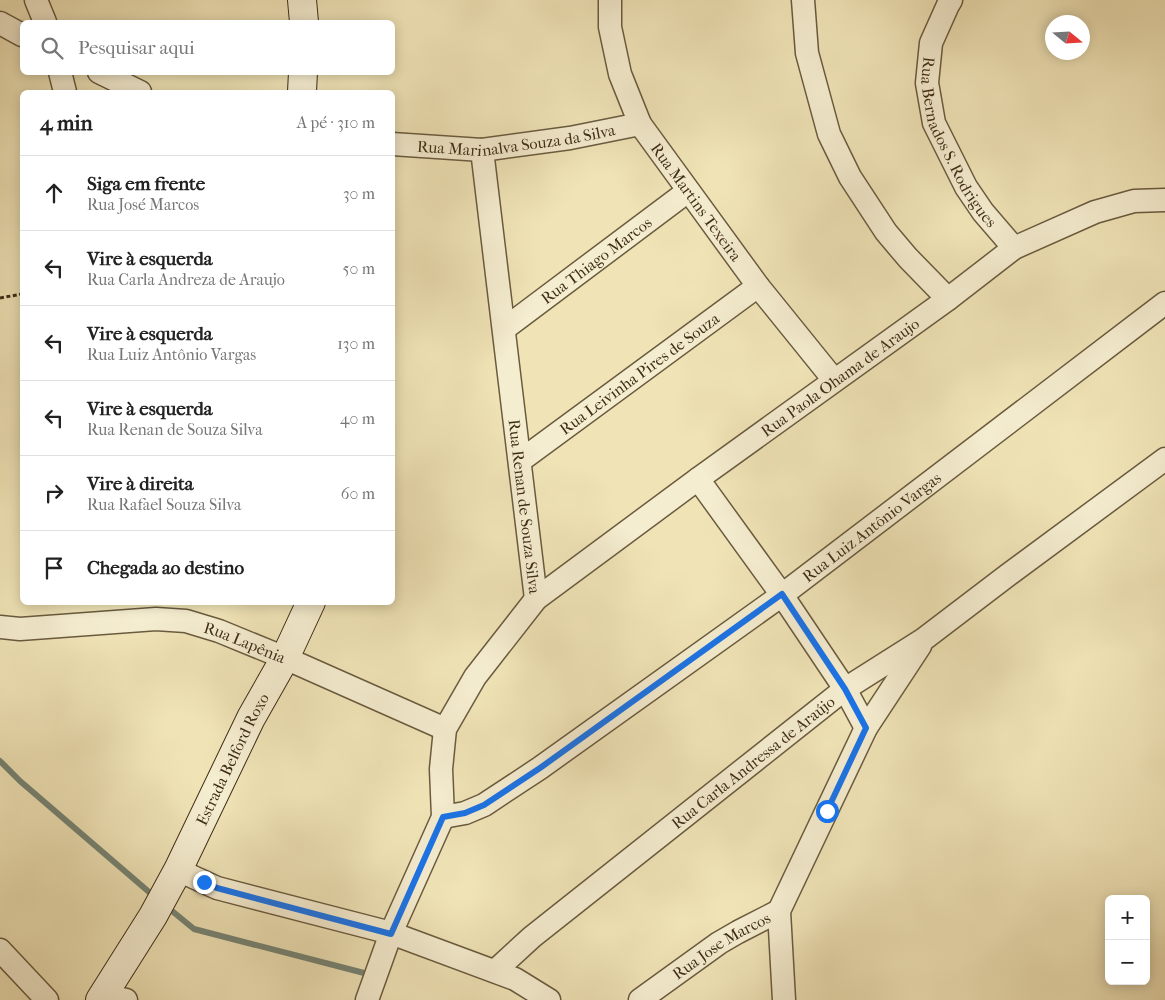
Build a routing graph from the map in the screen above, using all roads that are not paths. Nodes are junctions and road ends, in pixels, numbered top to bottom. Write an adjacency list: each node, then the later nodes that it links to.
1 (36, 0): 6 (street)
2 (302, 0): 7 (main road)
3 (610, 0): 16 (street, Rua Martins Texeira)
4 (803, 0): 23 (street)
5 (951, 0): 21 (street, Rua Bernados S. Rodrigues)
6 (44, 20)
7 (304, 20)
8 (0, 23): 9 (street)
9 (20, 33)
10 (61, 75): 13 (street)
11 (105, 75): 14 (street)
12 (303, 75): 15 (main road)
13 (64, 90)
14 (136, 90)
15 (302, 90)
16 (640, 124): 18 (street, Rua Marinalva Souza da Silva); 19 (street, Rua Martins Texeira)
17 (395, 144): 18 (street, Rua Marinalva Souza da Silva)
18 (482, 150): 25 (street, Rua Renan de Souza Silva)
19 (688, 191): 22 (street, Rua Martins Texeira); 25 (street, Rua Thiago Marcos)
20 (1165, 200): 21 (street, Rua Paola Ohama de Araujo)
21 (1014, 248): 23 (street, Rua Paola Ohama de Araujo)
22 (758, 286): 26 (street, Rua Martins Texeira); 28 (street, Rua Leivinha Pires de Souza)
23 (948, 299): 26 (street, Rua Paola Ohama de Araujo)
24 (1165, 303): 30 (street, Rua Luiz Antônio Vargas)
25 (504, 329): 28 (street, Rua Renan de Souza Silva)
26 (834, 380): 29 (street, Rua Paola Ohama de Araujo)
27 (1165, 459): 34 (street, Rua Carla Andressa de Araújo)
28 (520, 461): 31 (street, Rua Renan de Souza Silva)
29 (698, 479): 30 (street); 31 (street, Rua Paola Ohama de Araujo)
30 (782, 594): 36 (street); 39 (street, Rua Luiz Antônio Vargas)
31 (536, 599): 38 (street, Rua Renan de Souza Silva)
32 (310, 605): 35 (main road, Estrada Belford Roxo)
33 (0, 628): 35 (street, Rua Lapênia)
34 (924, 639): 36 (street, Rua Carla Andressa de Araújo); 37 (street)
35 (285, 658): 38 (street, Rua Lapênia); 40 (main road, Estrada Belford Roxo)
36 (845, 689): 37 (street); 44 (street, Rua Carla Andressa de Araújo)
37 (866, 728): 41 (street)
38 (445, 729): 39 (street, Rua Renan de Souza Silva)
39 (443, 817): 42 (street, Rua Renan de Souza Silva)
40 (175, 875): 42 (street); 45 (main road, Estrada Belford Roxo)
41 (780, 911): 49 (street, Rua Jose Marcos); 50 (street)
42 (391, 934): 44 (street); 47 (street, Rua Renan de Souza Silva)
43 (0, 950): 46 (street)
44 (495, 971): 48 (street)
45 (110, 998)
46 (47, 1000)
47 (367, 1000)
48 (548, 1000)
49 (640, 1000)
50 (784, 1000)

